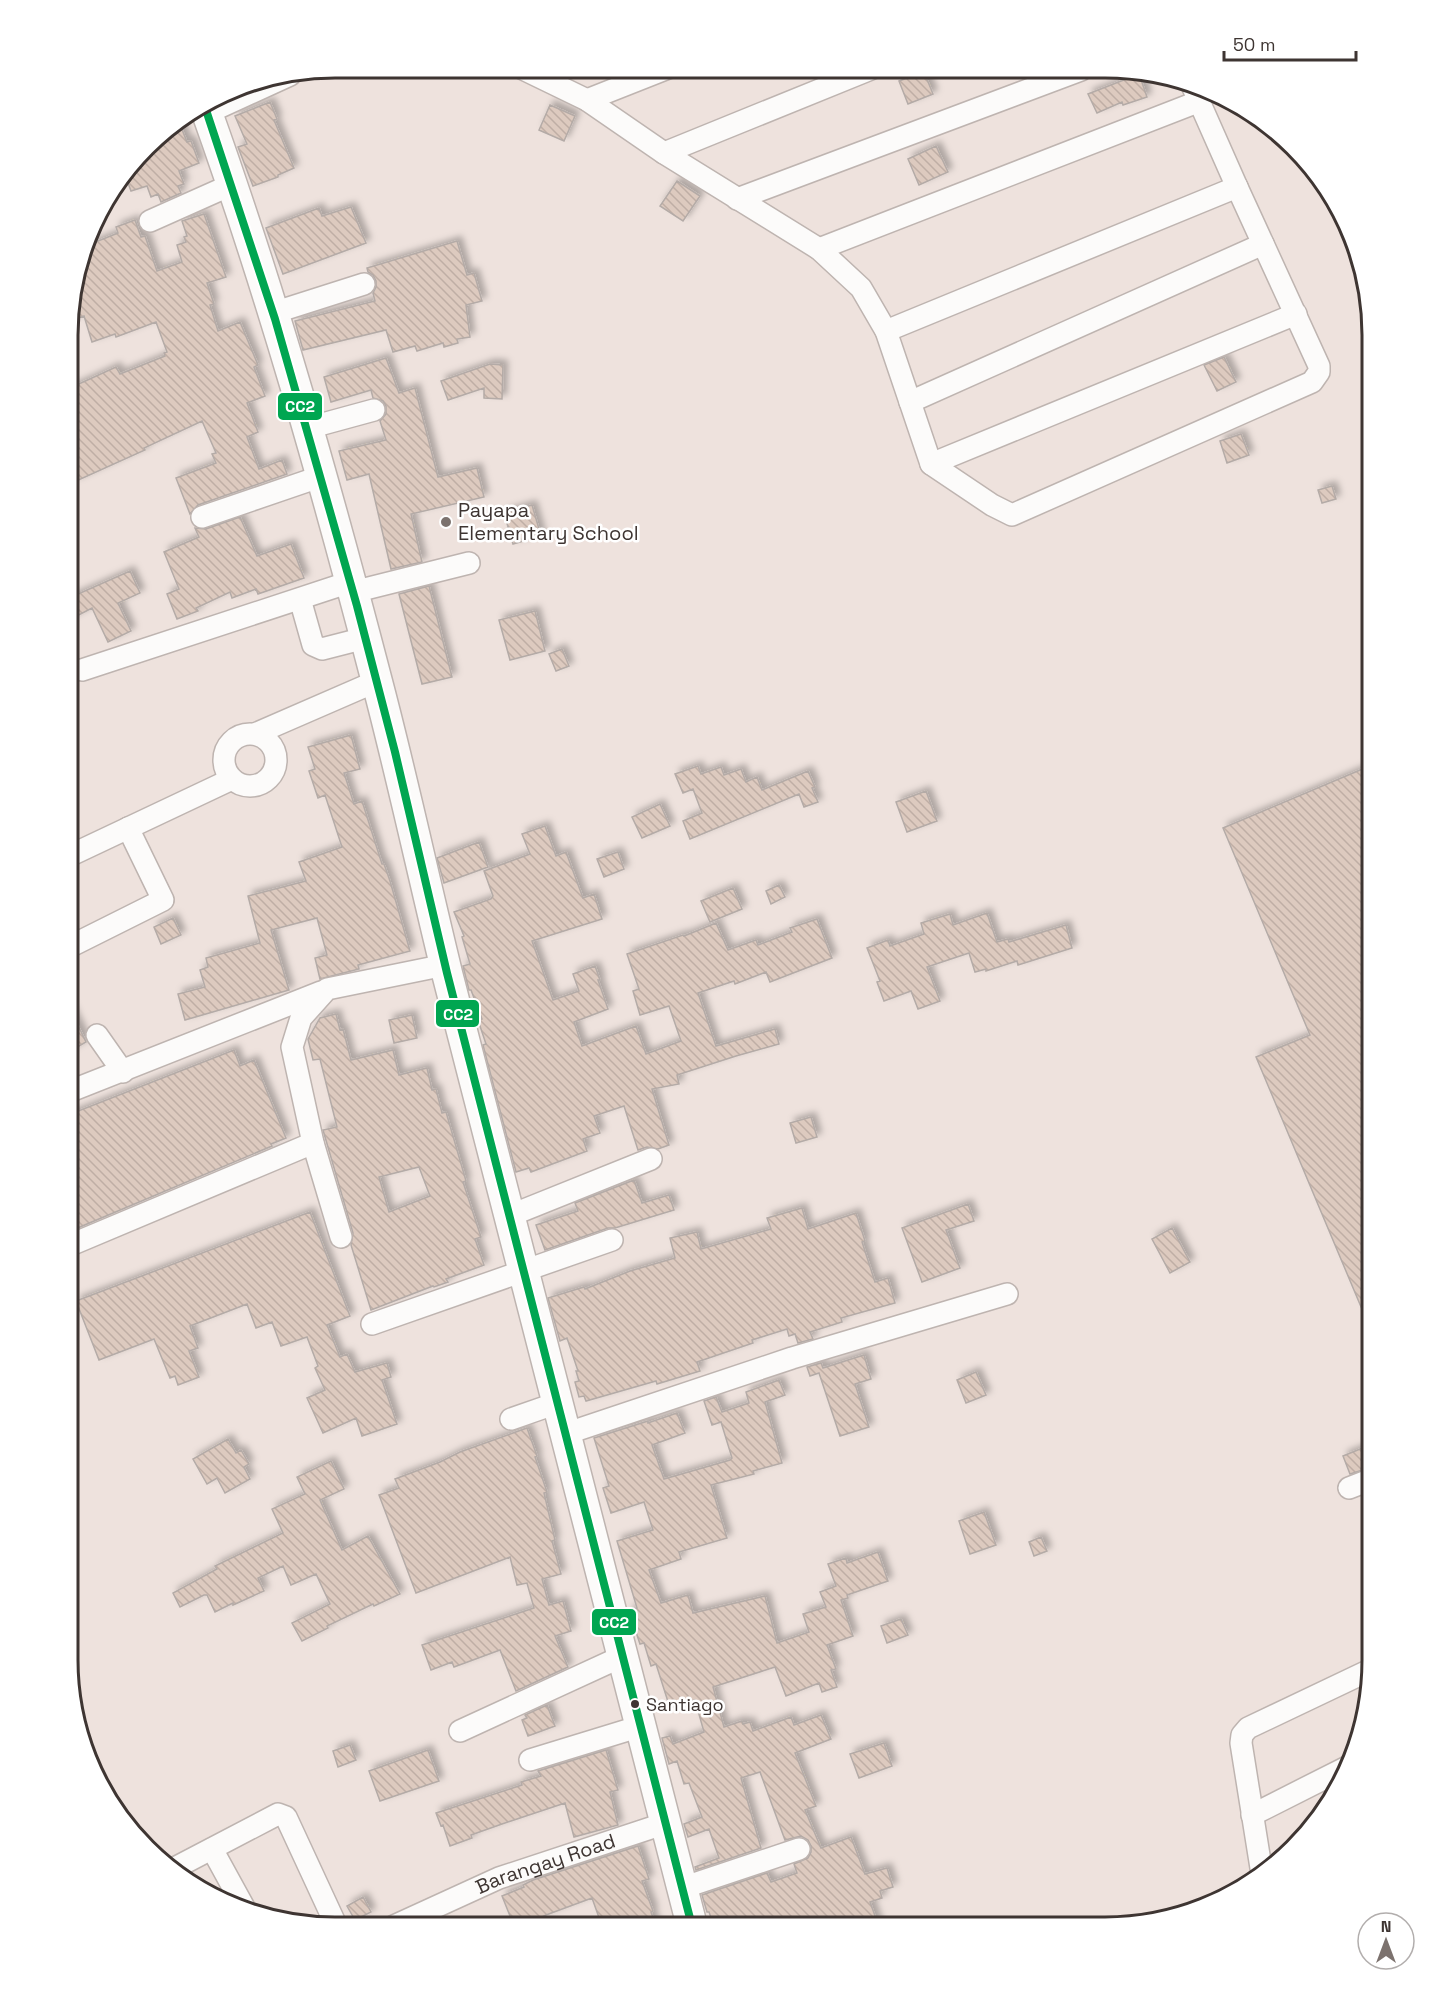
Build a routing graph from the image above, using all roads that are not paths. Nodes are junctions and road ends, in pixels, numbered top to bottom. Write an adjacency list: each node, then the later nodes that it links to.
1 (542, 78): 7 (street)
2 (643, 78): 7 (street)
3 (849, 78): 9 (street)
4 (1060, 78): 12 (street)
5 (1192, 93): 15 (street)
6 (1197, 95): 11 (street)
7 (587, 100): 9 (street)
8 (207, 112): 10 (highway)
9 (664, 153): 12 (street)
10 (233, 184): 13 (street); 17 (highway)
11 (1237, 187): 14 (street); 19 (street)
12 (737, 200): 15 (street)
13 (150, 221)
14 (1263, 244): 18 (street); 20 (street)
15 (819, 249): 19 (street)
16 (364, 284): 17 (street)
17 (273, 313): 22 (highway)
18 (1296, 314): 23 (street); 23 (street)
19 (886, 331): 20 (street)
20 (910, 402): 23 (street)
21 (374, 410): 22 (street)
22 (308, 428): 24 (highway)
23 (931, 464)
24 (321, 476): 25 (street); 27 (highway)
25 (202, 517)
26 (469, 563): 27 (street)
27 (352, 587): 28 (street); 29 (highway)
28 (300, 599): 29 (street); 30 (street)
29 (365, 638): 31 (highway)
30 (82, 670)
31 (377, 681): 32 (street); 37 (highway)
32 (255, 734): 33 (street); 33 (street)
33 (232, 779): 34 (street)
34 (128, 828): 35 (street); 36 (street)
35 (78, 852)
36 (78, 943)
37 (445, 965): 38 (street); 44 (highway)
38 (327, 989): 40 (street); 42 (street)
39 (97, 1035): 40 (street)
40 (123, 1072): 41 (street)
41 (78, 1089)
42 (313, 1143): 45 (street); 47 (street)
43 (651, 1159): 44 (street)
44 (509, 1216): 48 (highway)
45 (341, 1237)
46 (612, 1240): 48 (street)
47 (78, 1242)
48 (523, 1272): 50 (street); 51 (highway)
49 (1007, 1294): 53 (street)
50 (372, 1324)
51 (557, 1403): 52 (street); 53 (highway)
52 (511, 1419)
53 (565, 1434): 56 (highway)
54 (1362, 1483): 55 (street)
55 (1349, 1488)
56 (623, 1656): 58 (highway); 59 (street)
57 (1361, 1674): 62 (street)
58 (641, 1726): 60 (street); 63 (highway)
59 (460, 1731)
60 (530, 1760)
61 (1337, 1772): 62 (street)
62 (1252, 1815): 67 (street)
63 (666, 1823): 68 (highway); 71 (street, Barangay Road)
64 (212, 1849): 66 (street); 69 (street); 70 (street)
65 (799, 1849): 68 (street)
66 (180, 1865)
67 (1260, 1865)
68 (682, 1888): 72 (highway)
69 (239, 1898)
70 (328, 1917)
71 (414, 1917)
72 (690, 1917)

